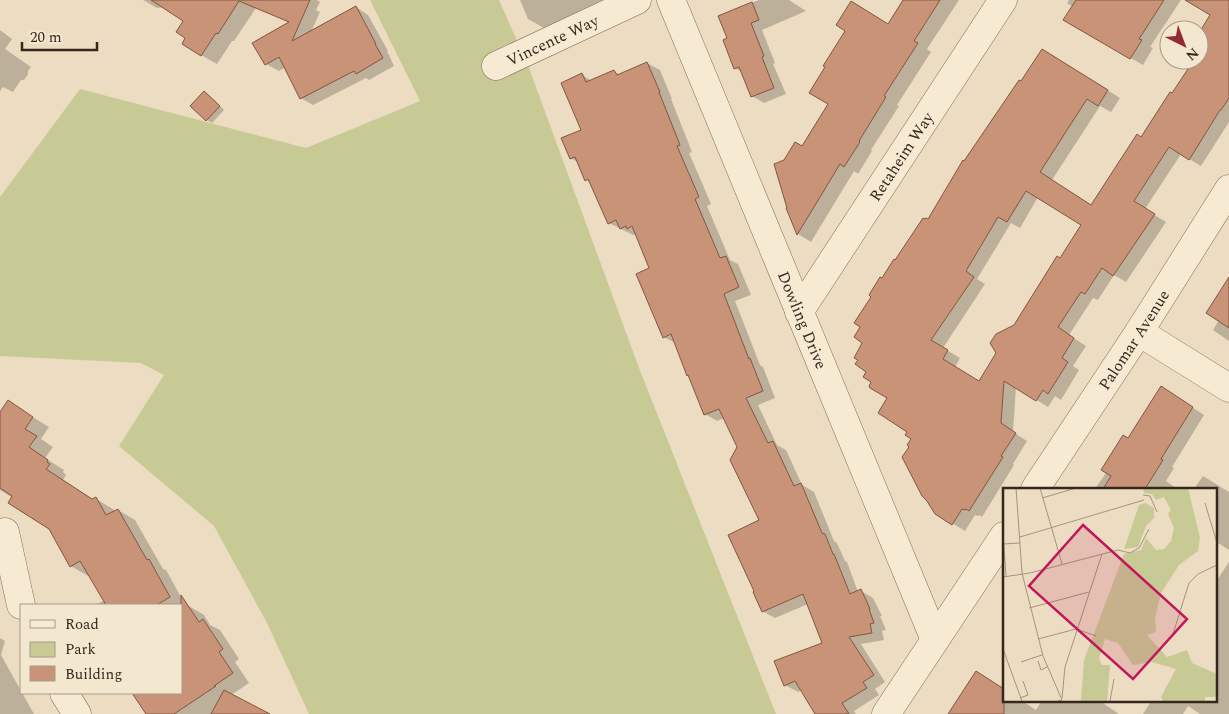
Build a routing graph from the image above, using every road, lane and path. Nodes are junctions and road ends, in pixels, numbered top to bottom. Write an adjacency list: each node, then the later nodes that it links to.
1 (637, 0): 4 (street, Vincente Way)
2 (671, 0): 6 (street, Dowling Drive)
3 (1003, 0): 6 (street, Retaheim Way)
4 (496, 66)
5 (1229, 189): 7 (street, Palomar Avenue)
6 (799, 312): 13 (street, Dowling Drive)
7 (1140, 332): 8 (street); 9 (street, Palomar Avenue)
8 (1229, 388)
9 (1036, 488)
10 (5, 532): 12 (street)
11 (1003, 538): 13 (street)
12 (21, 604)
13 (935, 640): 16 (street)
14 (65, 694): 15 (street)
15 (77, 714)
16 (886, 714)

